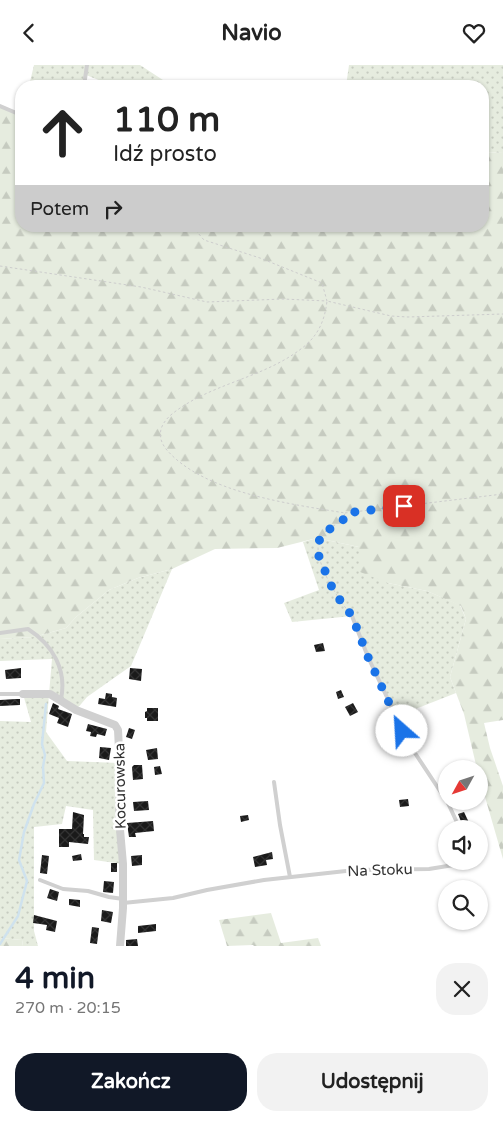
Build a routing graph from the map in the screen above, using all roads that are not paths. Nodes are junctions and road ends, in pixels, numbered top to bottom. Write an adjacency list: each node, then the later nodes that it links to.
1 (87, 65): 2 (lane)
2 (85, 80)
3 (0, 106): 4 (lane)
4 (15, 112)
5 (352, 616): 11 (lane)
6 (0, 633): 9 (lane)
7 (0, 694): 8 (lane)
8 (23, 694): 9 (street, Kocurowska)
9 (61, 699): 15 (street, Kocurowska)
10 (274, 782): 13 (lane)
11 (438, 788)
12 (438, 868): 13 (lane, Na Stoku)
13 (290, 877): 15 (lane, Na Stoku)
14 (40, 880): 15 (lane, Na Stoku)
15 (123, 901): 16 (street, Kocurowska)
16 (120, 946)

